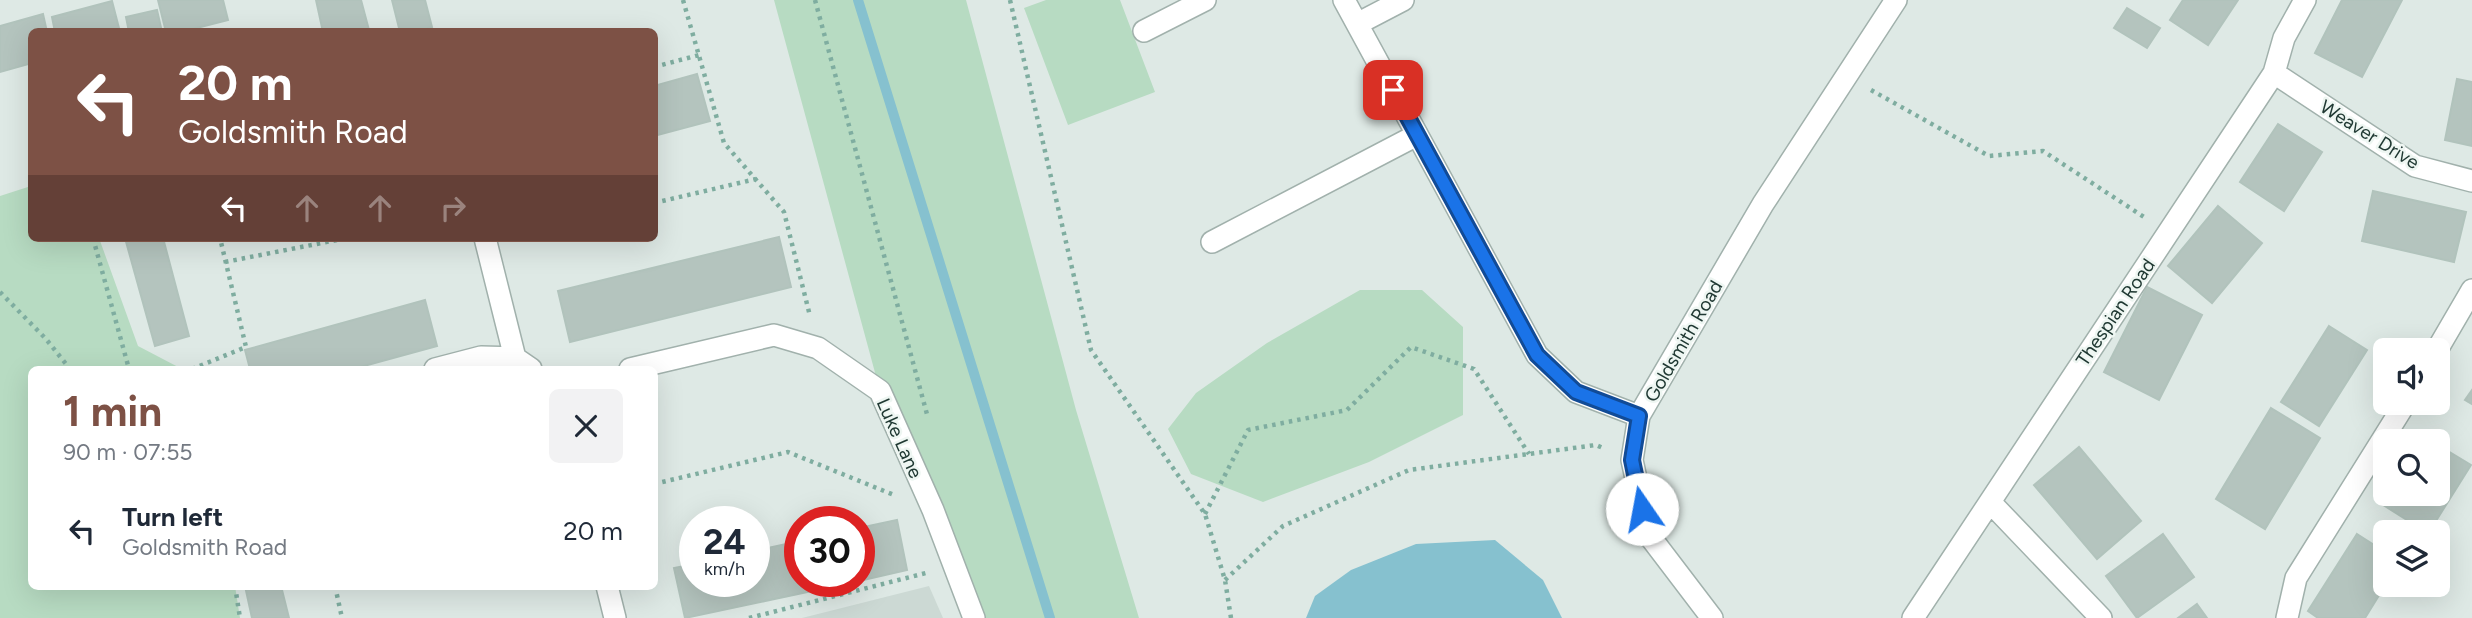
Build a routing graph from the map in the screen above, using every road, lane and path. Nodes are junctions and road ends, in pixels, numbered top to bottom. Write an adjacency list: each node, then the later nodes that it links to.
1 (683, 0): 11 (path)
2 (815, 0): 38 (path)
3 (1010, 0): 44 (path)
4 (1205, 0): 10 (street)
5 (1344, 0): 9 (street, Goldsmith Road)
6 (1403, 0): 9 (street)
7 (1896, 0): 14 (street, Goldsmith Road)
8 (2305, 0): 13 (street, Thespian Road)
9 (1357, 24): 15 (street, Goldsmith Road)
10 (1144, 31)
11 (699, 55): 12 (path); 16 (path)
12 (658, 66)
13 (2274, 73): 17 (street, Weaver Drive); 19 (street, Thespian Road)
14 (1846, 76): 19 (path); 37 (street, Goldsmith Road)
15 (1417, 135): 24 (street); 37 (street, Goldsmith Road)
16 (756, 179): 18 (path); 29 (path)
17 (2472, 181)
18 (658, 202)
19 (2168, 233): 42 (street, Thespian Road)
20 (94, 242): 32 (path)
21 (221, 242): 25 (path)
22 (327, 242): 25 (path)
23 (486, 242): 30 (street)
24 (1212, 242)
25 (225, 262): 33 (path)
26 (2472, 290): 28 (street)
27 (0, 292): 31 (path)
28 (2444, 338)
29 (818, 348): 35 (street, Luke Lane); 43 (street, Luke Lane)
30 (523, 364): 34 (street)
31 (68, 366)
32 (128, 366)
33 (199, 366)
34 (446, 366)
35 (643, 366)
36 (2398, 415): 59 (street)
37 (1639, 416): 40 (street)
38 (930, 427)
39 (1529, 454): 40 (path); 44 (path); 46 (path)
40 (1632, 460): 56 (street)
41 (658, 483): 43 (path)
42 (1990, 502): 57 (street, Thespian Road); 58 (street)
43 (933, 510): 45 (street, Luke Lane)
44 (1205, 514): 46 (path)
45 (954, 566): 53 (path); 54 (street, Luke Lane)
46 (1225, 580): 55 (path)
47 (236, 590): 50 (path)
48 (336, 590): 51 (path)
49 (608, 590): 52 (street)
50 (240, 618)
51 (342, 618)
52 (615, 618)
53 (749, 618)
54 (974, 618)
55 (1231, 618)
56 (1712, 618)
57 (1913, 618)
58 (2101, 618)
59 (2287, 618)

